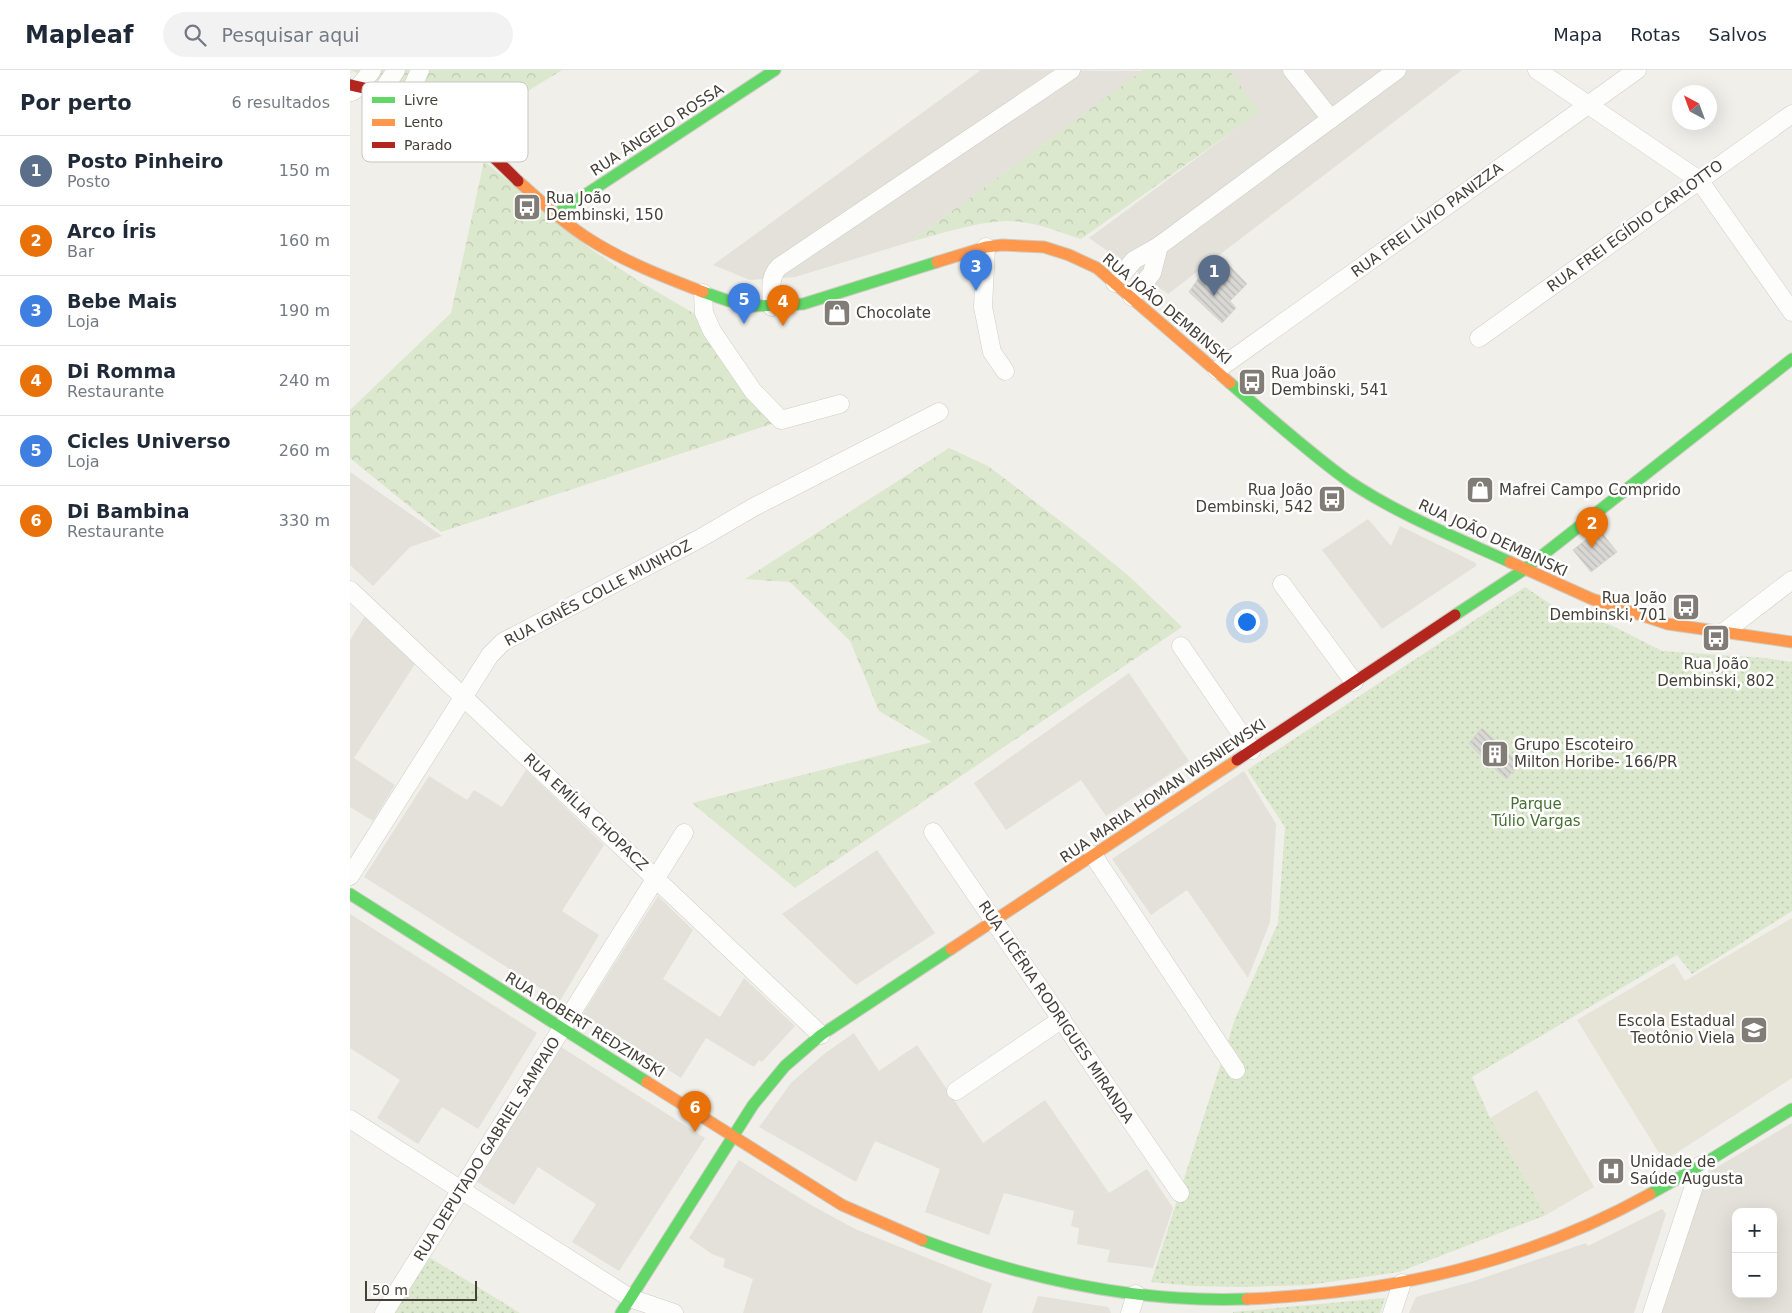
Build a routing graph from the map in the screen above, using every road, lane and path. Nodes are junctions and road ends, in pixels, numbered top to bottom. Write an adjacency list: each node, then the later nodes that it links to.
1 (372, 70): 12 (street)
2 (396, 70): 10 (street)
3 (420, 70): 11 (street)
4 (775, 70): 18 (street, RUA ÂNGELO ROSSA)
5 (1071, 70): 24 (street)
6 (1292, 70): 15 (street)
7 (1397, 70): 15 (street)
8 (1537, 70): 13 (street)
9 (1636, 70): 13 (street, RUA FREI LÍVIO PANIZZA)
10 (388, 82)
11 (415, 82)
12 (353, 89)
13 (1588, 105): 17 (street); 28 (street, RUA FREI LÍVIO PANIZZA)
14 (1792, 114): 17 (street, RUA FREI EGÍDIO CARLOTTO)
15 (1331, 119): 19 (street)
16 (498, 162): 18 (street, RUA JOÃO DEMBINSKI)
17 (1699, 180): 25 (street); 26 (street, RUA FREI EGÍDIO CARLOTTO)
18 (556, 214): 22 (street, RUA JOÃO DEMBINSKI)
19 (1159, 246): 21 (street); 23 (street)
20 (986, 247): 21 (street, RUA JOÃO DEMBINSKI); 24 (street, RUA JOÃO DEMBINSKI); 29 (street)
21 (1115, 283): 23 (street, RUA JOÃO DEMBINSKI)
22 (703, 293): 24 (street, RUA JOÃO DEMBINSKI); 30 (street)
23 (1132, 297): 28 (street, RUA JOÃO DEMBINSKI)
24 (772, 306)
25 (1792, 312)
26 (1479, 338)
27 (1792, 359): 32 (street, RUA MARIA HOMAN WISNIEWSKI)
28 (1217, 370): 32 (street, RUA JOÃO DEMBINSKI)
29 (1005, 371)
30 (840, 404)
31 (939, 412): 40 (street, RUA IGNÊS COLLE MUNHOZ)
32 (1524, 569): 36 (street, RUA JOÃO DEMBINSKI); 39 (street, RUA MARIA HOMAN WISNIEWSKI)
33 (1792, 580): 36 (street)
34 (1282, 584): 39 (street)
35 (350, 590): 40 (street, RUA EMÍLIA CHOPACZ)
36 (1724, 632): 37 (street, RUA JOÃO DEMBINSKI)
37 (1792, 642)
38 (1181, 646): 41 (street)
39 (1354, 682): 41 (street, RUA MARIA HOMAN WISNIEWSKI)
40 (464, 697): 45 (street, RUA IGNÊS COLLE MUNHOZ); 46 (street, RUA EMÍLIA CHOPACZ)
41 (1252, 750): 44 (street, RUA MARIA HOMAN WISNIEWSKI)
42 (933, 832): 48 (street, RUA LICÉRIA RODRIGUES MIRANDA)
43 (684, 833): 46 (street, RUA DEPUTADO GABRIEL SAMPAIO)
44 (1093, 855): 48 (street, RUA MARIA HOMAN WISNIEWSKI); 52 (street)
45 (350, 876)
46 (656, 879): 50 (street, RUA DEPUTADO GABRIEL SAMPAIO); 51 (street, RUA EMÍLIA CHOPACZ)
47 (350, 894): 50 (street, RUA ROBERT REDZIMSKI)
48 (994, 921): 49 (street, RUA LICÉRIA RODRIGUES MIRANDA); 51 (street, RUA MARIA HOMAN WISNIEWSKI)
49 (1062, 1019): 53 (street); 59 (street, RUA LICÉRIA RODRIGUES MIRANDA)
50 (562, 1028): 56 (street, RUA ROBERT REDZIMSKI); 58 (street, RUA DEPUTADO GABRIEL SAMPAIO)
51 (822, 1036): 56 (street, RUA MARIA HOMAN WISNIEWSKI)
52 (1236, 1070)
53 (956, 1091)
54 (1792, 1110): 57 (street, RUA ROBERT REDZIMSKI)
55 (350, 1119): 58 (street)
56 (732, 1136): 61 (street, RUA ROBERT REDZIMSKI); 62 (street, RUA MARIA HOMAN WISNIEWSKI)
57 (1701, 1165): 60 (street, RUA ROBERT REDZIMSKI); 68 (street)
58 (461, 1190): 62 (street); 63 (street, RUA DEPUTADO GABRIEL SAMPAIO)
59 (1180, 1193)
60 (1402, 1283): 61 (street, RUA ROBERT REDZIMSKI); 67 (street)
61 (1136, 1294): 66 (street)
62 (630, 1298): 64 (street, RUA MARIA HOMAN WISNIEWSKI); 65 (street)
63 (384, 1313)
64 (621, 1313)
65 (674, 1313)
66 (1130, 1313)
67 (1392, 1313)
68 (1652, 1313)

